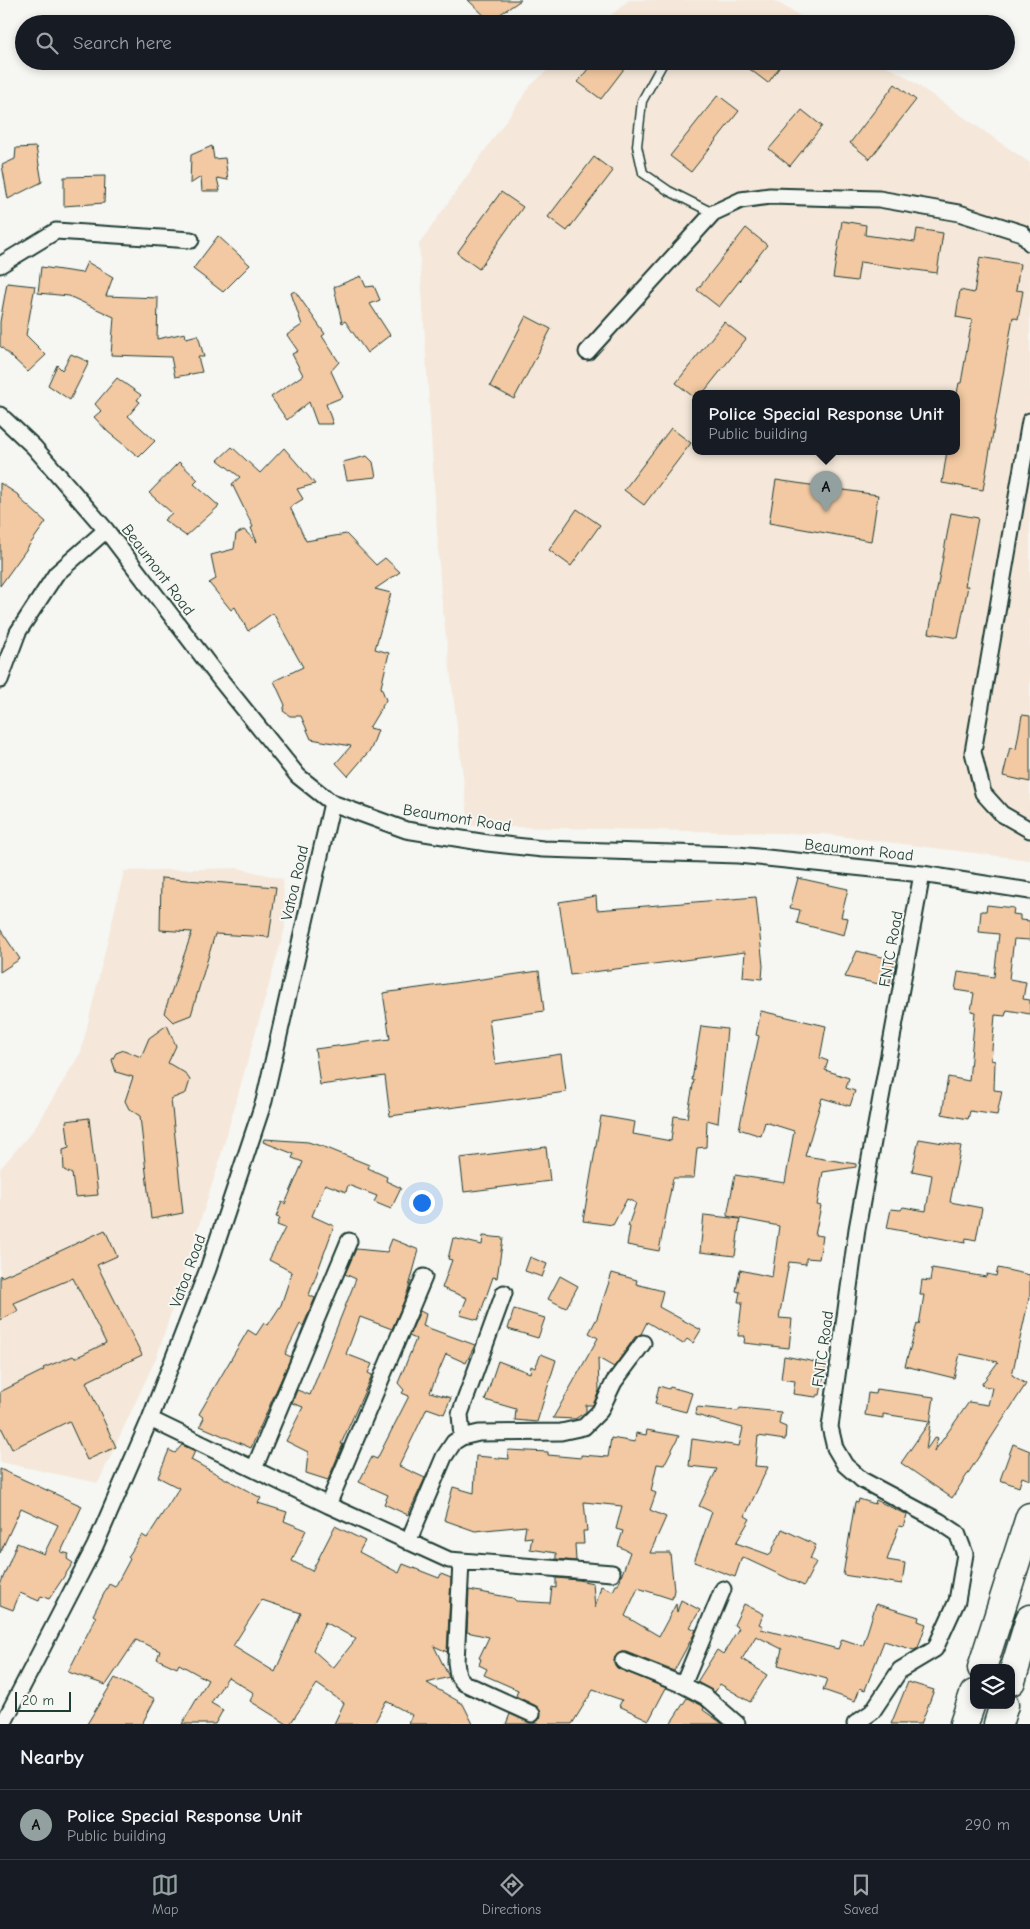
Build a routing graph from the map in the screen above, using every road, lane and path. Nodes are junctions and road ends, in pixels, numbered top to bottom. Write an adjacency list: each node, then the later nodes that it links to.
1 (659, 70): 2 (lane)
2 (713, 213): 4 (street); 6 (street)
3 (191, 240): 5 (street)
4 (1030, 243)
5 (0, 265)
6 (587, 352)
7 (0, 415): 9 (street, Beaumont Road)
8 (1030, 421): 12 (street)
9 (106, 530): 10 (street); 11 (street, Beaumont Road)
10 (0, 680)
11 (332, 804): 13 (street, Beaumont Road); 19 (street, Vatoa Road)
12 (1030, 830)
13 (922, 874): 14 (street, Beaumont Road); 38 (street, FNTC Road)
14 (1030, 891)
15 (349, 1240): 21 (street)
16 (424, 1277): 22 (street)
17 (504, 1293): 20 (street)
18 (643, 1343): 20 (street)
19 (150, 1419): 21 (street); 36 (street, Vatoa Road)
20 (462, 1437): 24 (street)
21 (254, 1469): 22 (street)
22 (328, 1505): 24 (street)
23 (1030, 1517): 30 (highway)
24 (408, 1542): 25 (street)
25 (462, 1562): 26 (street); 35 (street)
26 (612, 1573)
27 (724, 1589): 32 (street)
28 (1030, 1619): 31 (highway)
29 (624, 1661): 32 (street)
30 (983, 1664)
31 (1015, 1668)
32 (683, 1685): 37 (street)
33 (970, 1706): 39 (highway)
34 (1003, 1709): 40 (highway)
35 (532, 1714)
36 (3, 1724)
37 (737, 1724)
38 (855, 1724)
39 (964, 1724)
40 (998, 1724)

